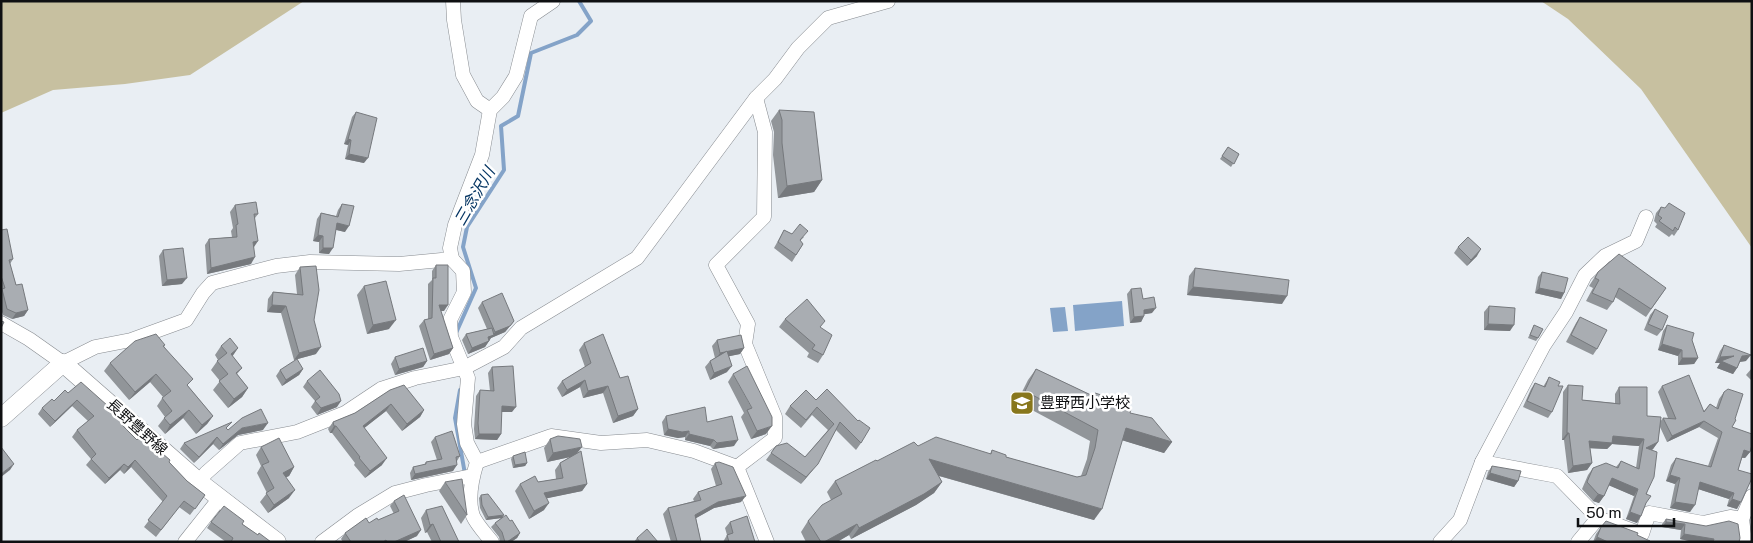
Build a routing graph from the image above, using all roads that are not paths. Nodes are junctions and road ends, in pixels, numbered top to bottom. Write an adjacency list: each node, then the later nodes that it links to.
1 (453, 1): 5 (street)
2 (552, 1): 5 (street)
3 (888, 1): 4 (street)
4 (756, 98): 10 (street); 14 (street)
5 (490, 110): 7 (street)
6 (1646, 217): 13 (street)
7 (452, 259): 9 (street); 10 (street)
8 (1, 323): 9 (street)
9 (63, 363): 11 (main road); 16 (main road, 長野豊野線)
10 (464, 368): 12 (street); 16 (street)
11 (1, 418)
12 (477, 462): 14 (street); 15 (street)
13 (1482, 462): 19 (street); 26 (street)
14 (737, 467): 25 (street)
15 (468, 477): 23 (street); 24 (street)
16 (199, 482): 18 (main road, 長野豊野線)
17 (1752, 496): 20 (street)
18 (220, 498): 21 (street); 22 (main road, 長野豊野線)
19 (1598, 518): 20 (street); 27 (street)
20 (1742, 519): 28 (street)
21 (184, 542)
22 (277, 542)
23 (322, 542)
24 (492, 542)
25 (767, 542)
26 (1440, 542)
27 (1578, 542)
28 (1745, 542)

